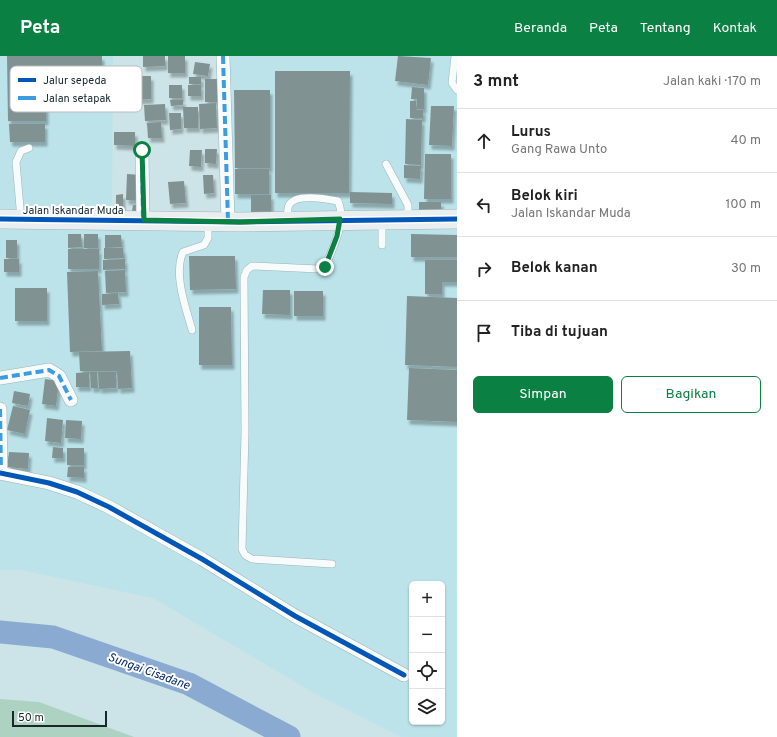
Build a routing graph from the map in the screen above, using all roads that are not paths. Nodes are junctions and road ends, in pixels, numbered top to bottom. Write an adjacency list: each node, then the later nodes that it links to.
1 (223, 56): 14 (street)
2 (455, 56): 3 (lane)
3 (457, 90)
4 (29, 148): 8 (lane)
5 (142, 150): 11 (street)
6 (386, 164): 13 (lane)
7 (0, 219): 8 (street, Jalan Iskandar Muda)
8 (21, 219): 11 (street, Jalan Iskandar Muda)
9 (340, 219): 12 (street, Jalan Iskandar Muda); 14 (street, Jalan Iskandar Muda); 22 (lane)
10 (457, 219): 13 (street, Jalan Iskandar Muda)
11 (144, 220): 15 (street, Jalan Iskandar Muda)
12 (382, 220): 13 (street, Jalan Iskandar Muda); 16 (lane)
13 (408, 220)
14 (228, 221): 15 (street, Jalan Iskandar Muda)
15 (208, 222): 17 (lane)
16 (382, 245)
17 (192, 330)
18 (0, 378): 19 (street)
19 (71, 400)
20 (0, 409): 21 (street)
21 (0, 473): 23 (street)
22 (332, 564)
23 (404, 676)

